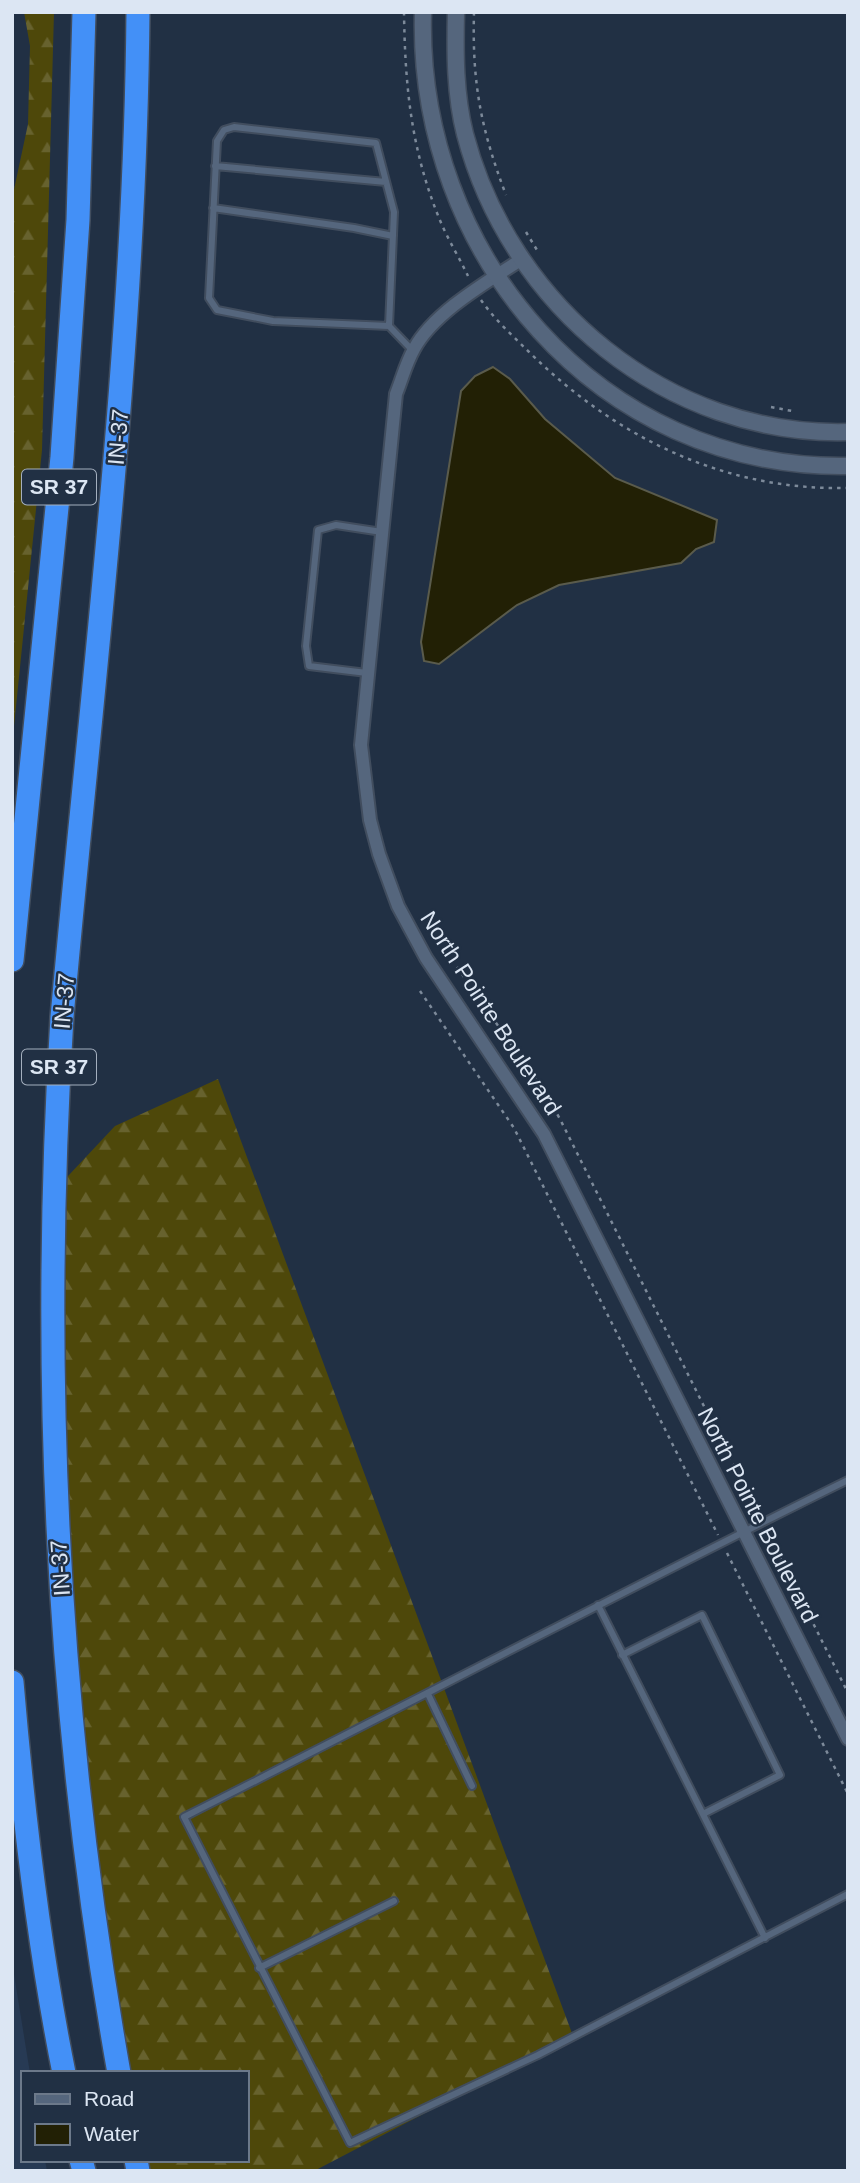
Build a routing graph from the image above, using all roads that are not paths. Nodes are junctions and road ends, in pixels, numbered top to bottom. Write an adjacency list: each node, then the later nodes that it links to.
1 (84, 12): 17 (highway, SR 37)
2 (138, 12): 32 (highway, IN-37 / SR 37)
3 (424, 12): 10 (street)
4 (456, 12): 9 (street)
5 (215, 166): 6 (lane); 6 (lane); 7 (lane)
6 (386, 182): 8 (lane)
7 (213, 208): 8 (lane); 11 (lane)
8 (393, 236): 11 (lane)
9 (522, 259): 10 (street, North Pointe Boulevard); 13 (street)
10 (496, 276): 12 (street, North Pointe Boulevard); 14 (street)
11 (389, 326): 12 (lane)
12 (413, 351): 15 (street, North Pointe Boulevard)
13 (848, 432)
14 (848, 466)
15 (382, 532): 16 (street, North Pointe Boulevard); 16 (lane)
16 (367, 673): 19 (street, North Pointe Boulevard)
17 (12, 960)
18 (848, 1480): 19 (lane)
19 (744, 1531): 20 (lane); 24 (street, North Pointe Boulevard)
20 (598, 1605): 21 (lane); 23 (lane)
21 (622, 1655): 26 (lane); 26 (lane)
22 (12, 1682): 31 (highway)
23 (428, 1694): 25 (lane); 30 (lane)
24 (848, 1740)
25 (472, 1786)
26 (703, 1814): 29 (lane)
27 (848, 1894): 29 (lane)
28 (394, 1901): 30 (lane)
29 (765, 1938): 30 (lane)
30 (259, 1968)
31 (64, 2071)
32 (120, 2071)

